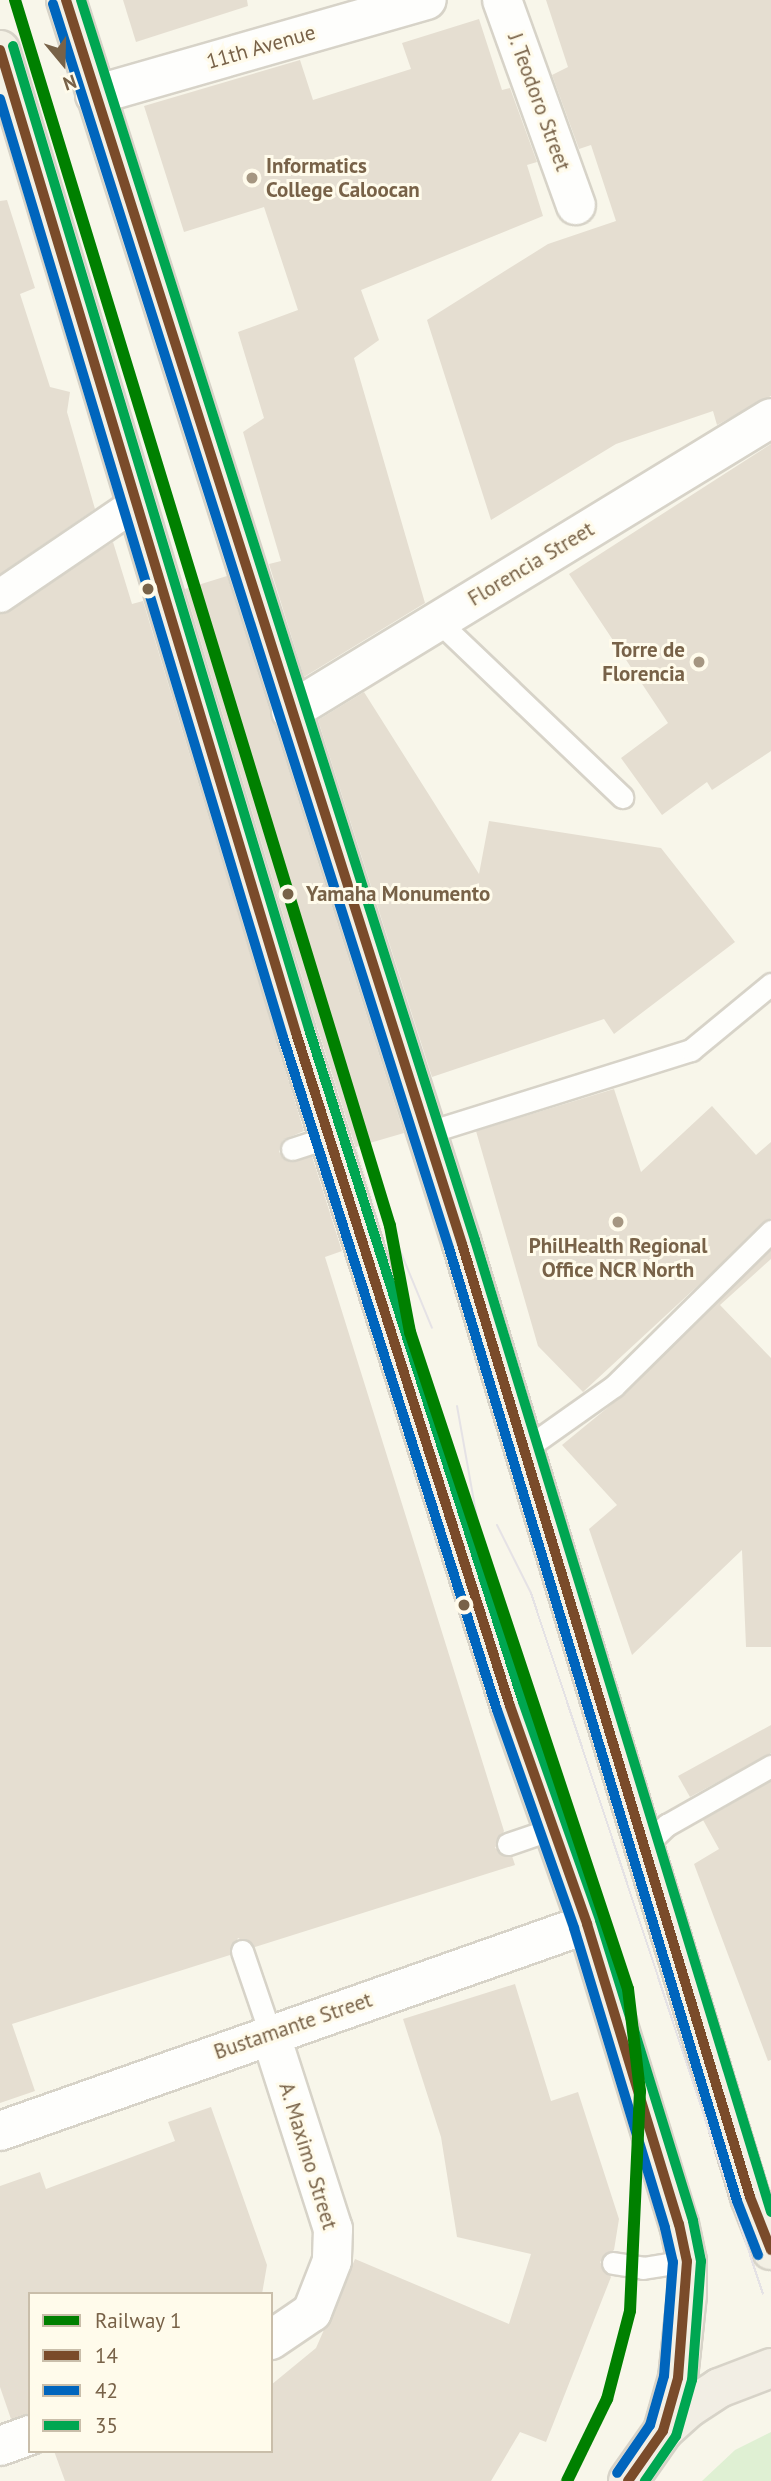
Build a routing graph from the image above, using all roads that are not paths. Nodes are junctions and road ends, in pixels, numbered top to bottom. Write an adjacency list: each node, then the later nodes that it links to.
1 (66, 0): 5 (main road)
2 (427, 0): 5 (street, 11th Avenue)
3 (502, 0): 7 (street, J. Teodoro Street)
4 (0, 50): 6 (main road)
5 (95, 95): 12 (main road)
6 (9, 119): 9 (main road)
7 (576, 205)
8 (771, 418): 11 (street, Florencia Street)
9 (137, 502): 10 (street); 16 (main road)
10 (0, 596)
11 (438, 621): 12 (street, Florencia Street); 13 (lane)
12 (292, 711): 15 (main road)
13 (622, 797)
14 (771, 984): 15 (lane)
15 (426, 1133): 19 (main road)
16 (329, 1137): 17 (lane); 21 (main road)
17 (292, 1149)
18 (771, 1231): 19 (lane)
19 (525, 1449): 23 (main road)
20 (771, 1766): 23 (lane)
21 (552, 1829): 22 (lane); 24 (main road)
22 (508, 1844)
23 (647, 1844): 28 (main road)
24 (587, 1924): 26 (street, Bustamante Street); 29 (main road)
25 (242, 1951): 26 (lane)
26 (270, 2033): 27 (street, Bustamante Street); 31 (street, A. Maximo Street)
27 (0, 2131)
28 (771, 2250)
29 (687, 2261): 30 (lane); 33 (main road)
30 (612, 2263)
31 (273, 2339)
32 (771, 2368): 33 (highway)
33 (663, 2431): 36 (highway)
34 (28, 2436): 35 (street)
35 (0, 2446)
36 (628, 2481)

